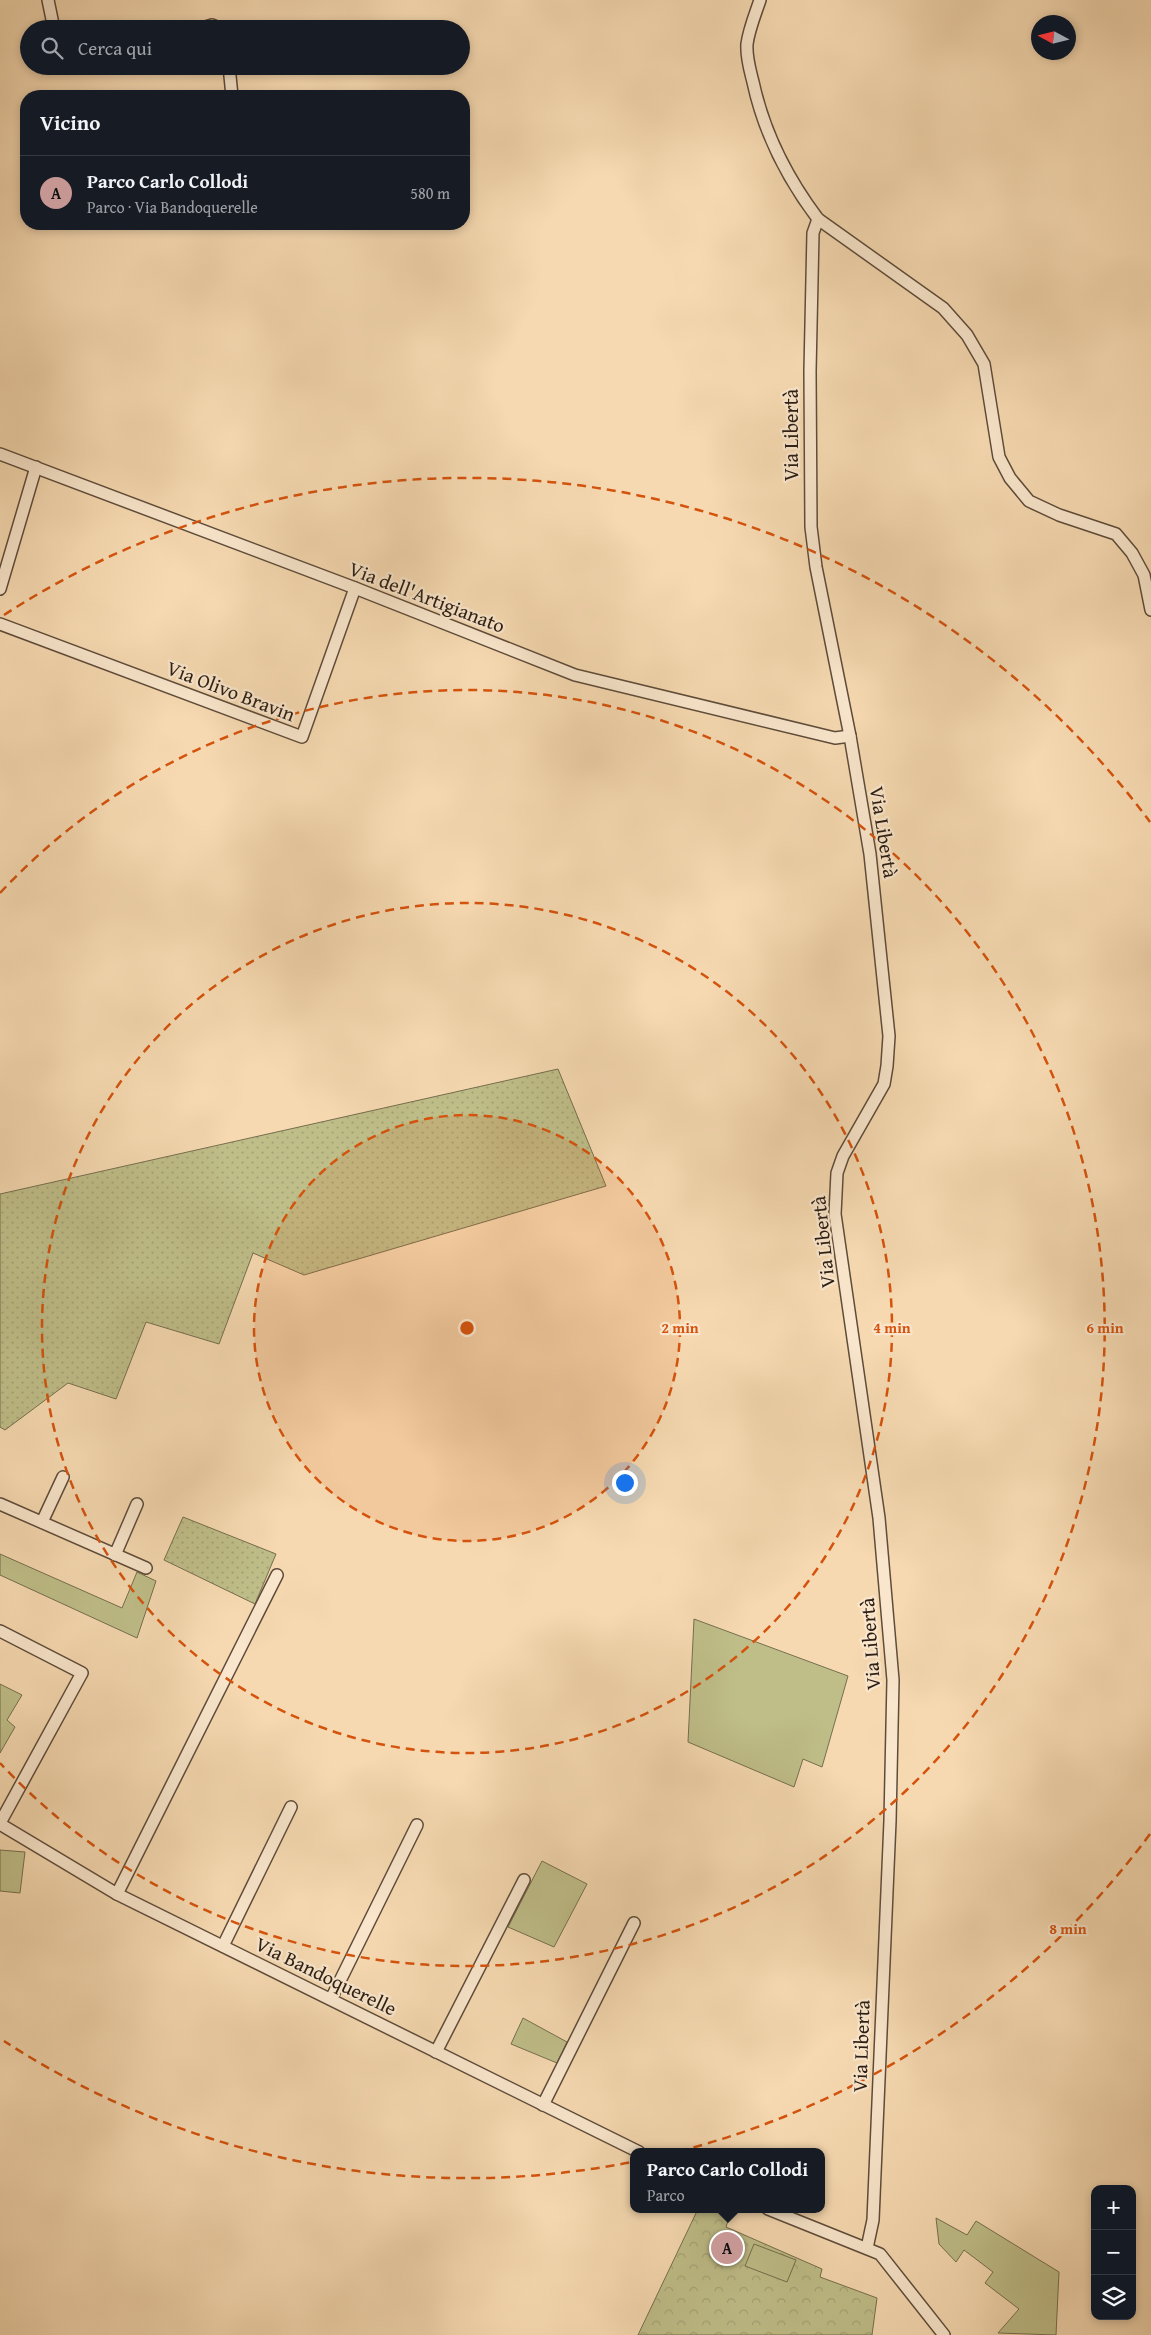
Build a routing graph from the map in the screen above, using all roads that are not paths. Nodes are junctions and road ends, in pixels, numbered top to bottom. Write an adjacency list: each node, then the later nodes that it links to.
1 (48, 0): 3 (street)
2 (760, 0): 6 (street)
3 (52, 20)
4 (229, 75): 5 (street)
5 (231, 90)
6 (818, 220): 11 (street); 13 (street, Via Libertà)
7 (0, 454): 8 (street, Via dell'Artigianato)
8 (36, 467): 9 (street, Via dell'Artigianato); 10 (street)
9 (355, 588): 12 (street, Via Olivo Bravin); 13 (street, Via dell'Artigianato)
10 (0, 590)
11 (1151, 610)
12 (0, 624)
13 (850, 736): 34 (street, Via Libertà)
14 (63, 1477): 17 (street)
15 (0, 1504): 17 (street)
16 (137, 1504): 18 (street)
17 (42, 1522): 18 (street)
18 (115, 1554): 19 (street)
19 (146, 1568)
20 (277, 1575): 26 (street)
21 (0, 1631): 23 (street)
22 (291, 1807): 28 (street)
23 (0, 1824): 26 (street, Via Bandoquerelle)
24 (417, 1825): 29 (street)
25 (524, 1880): 30 (street)
26 (117, 1894): 28 (street, Via Bandoquerelle)
27 (634, 1923): 31 (street)
28 (223, 1946): 29 (street, Via Bandoquerelle)
29 (331, 1999): 30 (street, Via Bandoquerelle)
30 (436, 2052): 31 (street, Via Bandoquerelle)
31 (543, 2105): 32 (street, Via Bandoquerelle)
32 (631, 2148)
33 (778, 2213): 34 (street)
34 (867, 2248): 35 (street)
35 (944, 2335)

